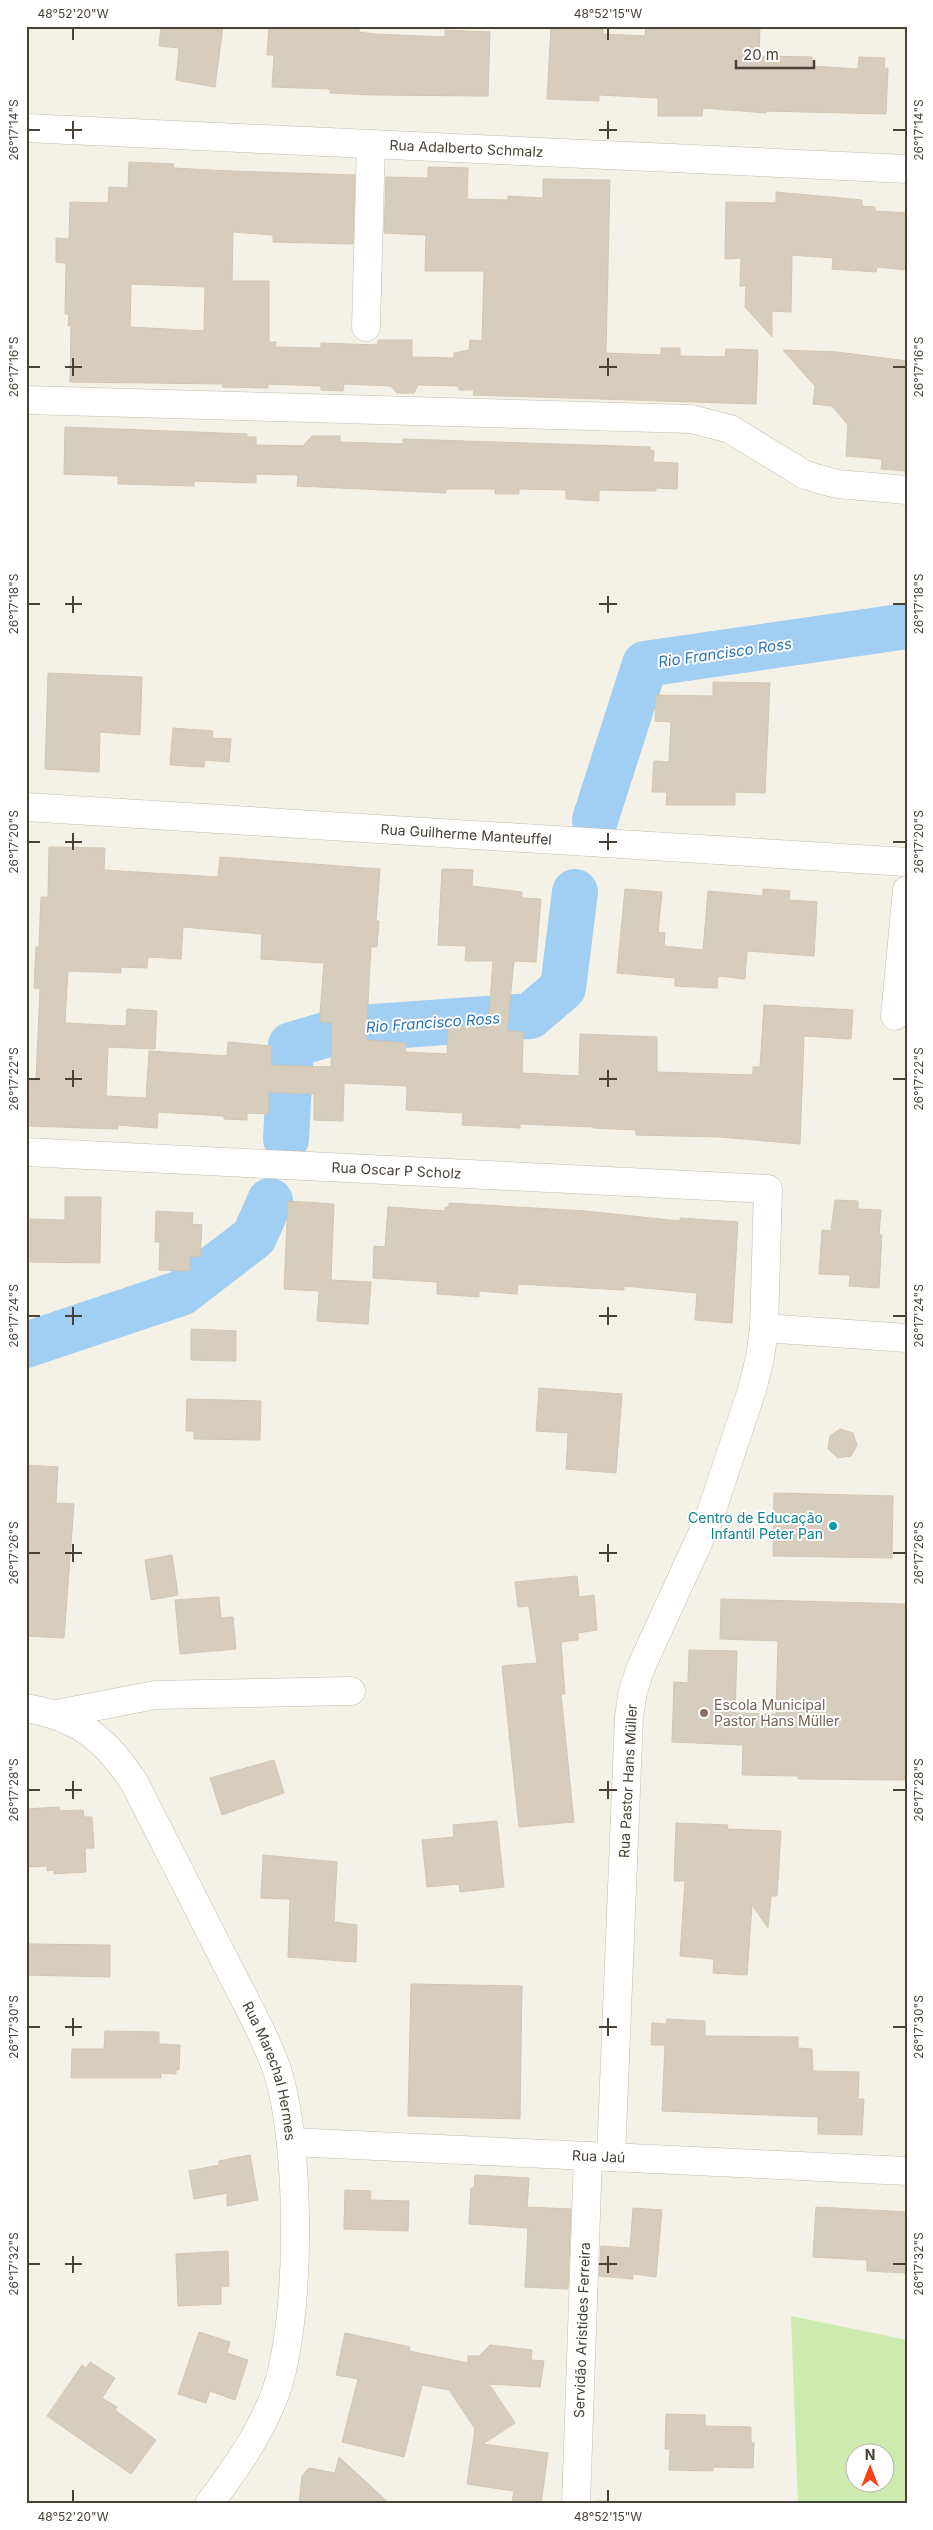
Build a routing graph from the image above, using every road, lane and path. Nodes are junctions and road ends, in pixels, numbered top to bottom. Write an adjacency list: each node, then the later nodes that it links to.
1 (26, 128): 2 (street, Rua Adalberto Schmalz)
2 (371, 144): 3 (street, Rua Adalberto Schmalz); 4 (street)
3 (907, 169)
4 (366, 327)
5 (26, 400): 6 (street)
6 (907, 490)
7 (26, 807): 8 (street, Rua Guilherme Manteuffel)
8 (907, 862)
9 (907, 890): 10 (street)
10 (895, 1016)
11 (26, 1152): 12 (street, Rua Oscar P Scholz)
12 (768, 1190): 13 (street, Rua Pastor Hans Müller)
13 (764, 1328): 14 (street); 19 (street, Rua Pastor Hans Müller)
14 (907, 1338)
15 (351, 1691): 17 (street)
16 (26, 1708): 17 (street, Rua Marechal Hermes)
17 (57, 1714): 18 (street, Rua Marechal Hermes)
18 (290, 2142): 19 (street, Rua Jaú); 21 (street, Rua Marechal Hermes)
19 (600, 2156): 20 (street, Rua Jaú); 22 (street, Servidão Aristides Ferreira)
20 (907, 2171)
21 (210, 2504)
22 (576, 2504)

